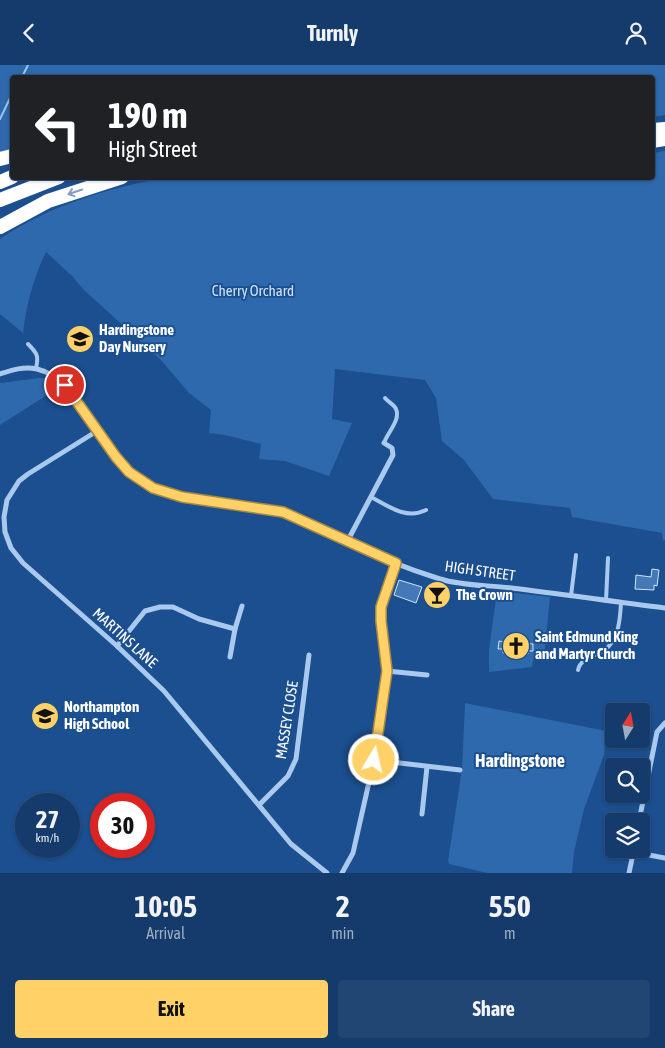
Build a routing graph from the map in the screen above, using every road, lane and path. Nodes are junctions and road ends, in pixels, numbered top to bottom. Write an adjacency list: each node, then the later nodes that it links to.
1 (51, 180): 3 (highway)
2 (110, 180): 4 (highway, one-way to 4)
3 (0, 200)
4 (0, 227)
5 (28, 344): 6 (lane)
6 (36, 368): 7 (street); 9 (street, HIGH STREET)
7 (0, 373)
8 (385, 398): 10 (lane)
9 (97, 431): 13 (street, HIGH STREET); 23 (street, MARTINS LANE)
10 (384, 443): 11 (street)
11 (371, 497): 12 (lane); 13 (street)
12 (426, 509)
13 (347, 543): 16 (street, HIGH STREET)
14 (576, 555): 17 (lane)
15 (608, 558): 18 (lane)
16 (396, 563): 17 (street, HIGH STREET); 27 (street)
17 (570, 596): 18 (street, HIGH STREET)
18 (606, 601): 19 (street, HIGH STREET)
19 (621, 603): 21 (street, HIGH STREET); 26 (lane)
20 (242, 606): 22 (street)
21 (665, 609)
22 (235, 629): 23 (street); 25 (street)
23 (118, 646): 33 (street, MARTINS LANE)
24 (308, 655): 33 (street, MASSEY CLOSE)
25 (230, 657)
26 (578, 670)
27 (387, 671): 28 (street); 30 (street)
28 (427, 675)
29 (665, 723): 34 (street)
30 (374, 760): 31 (street); 40 (street)
31 (427, 767): 32 (street); 35 (street)
32 (460, 770)
33 (259, 805): 39 (street, MARTINS LANE)
34 (641, 813)
35 (422, 814)
36 (650, 854): 37 (street)
37 (665, 857)
38 (632, 858): 41 (street)
39 (328, 873)
40 (342, 873)
41 (629, 873)

